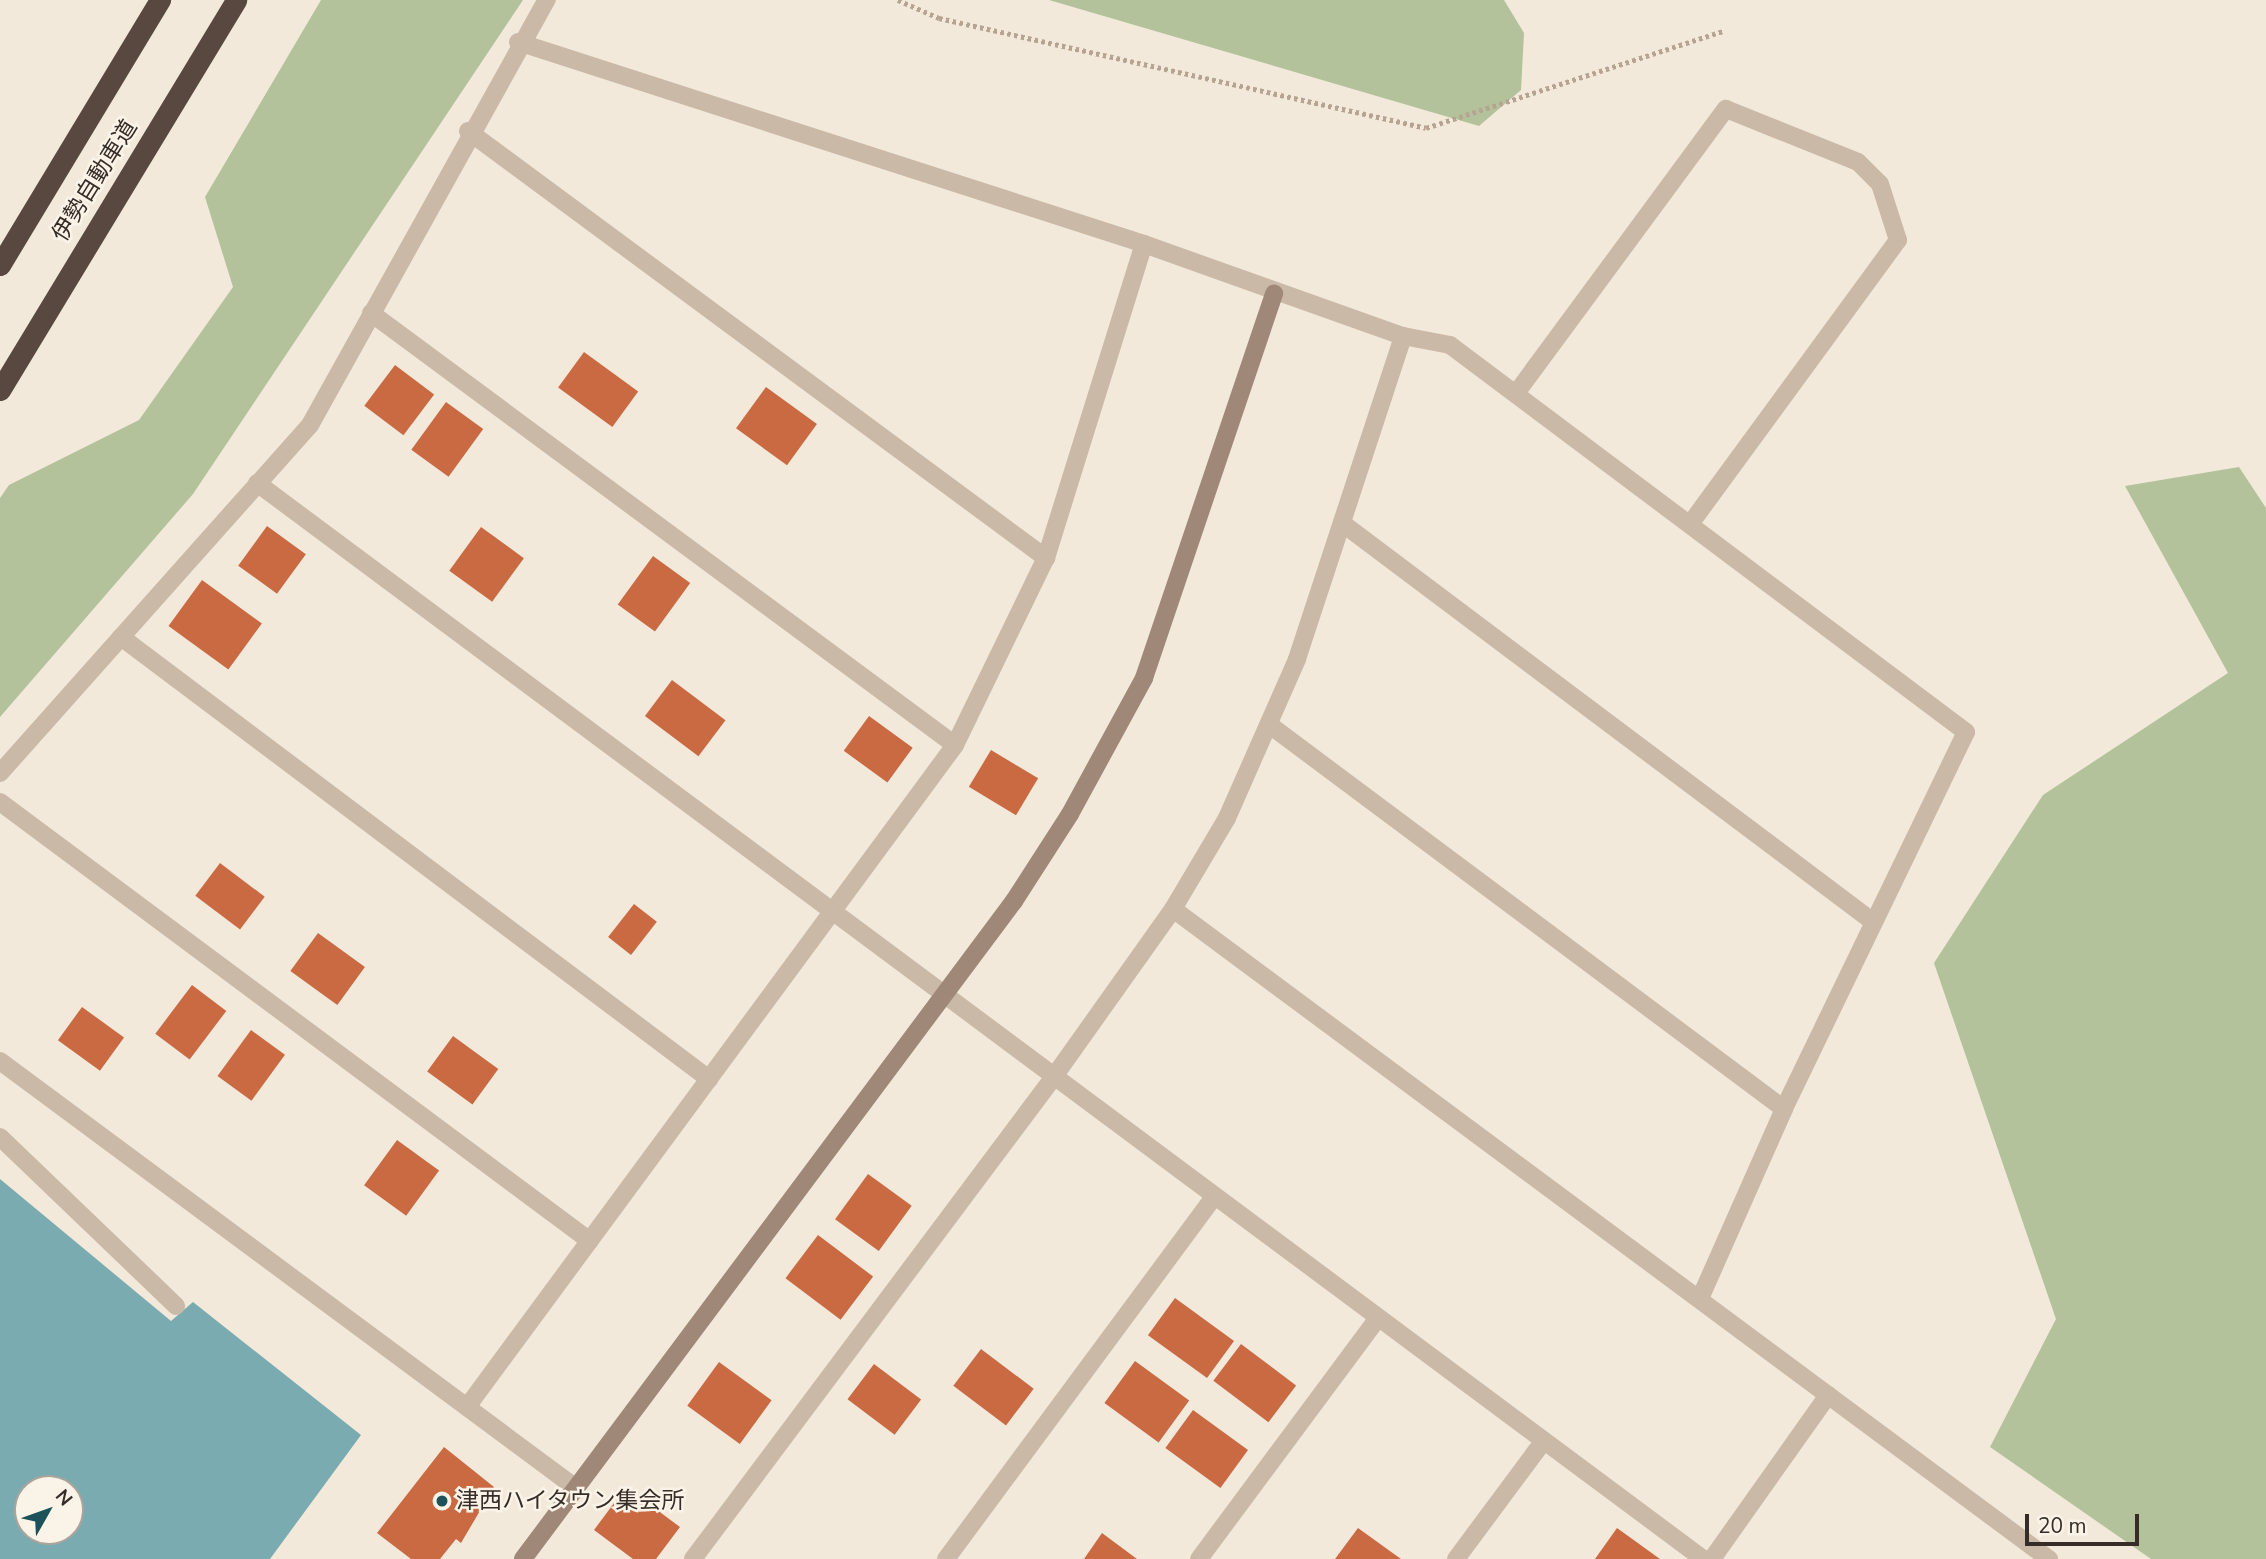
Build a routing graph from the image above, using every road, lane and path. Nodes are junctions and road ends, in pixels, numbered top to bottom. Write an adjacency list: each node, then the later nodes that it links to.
1 (160, 0): 9 (highway, 伊勢自動車道)
2 (236, 0): 13 (highway, 伊勢自動車道)
3 (547, 0): 6 (street)
4 (898, 0): 5 (path)
5 (1723, 30)
6 (518, 42): 7 (street); 8 (street)
7 (468, 131): 11 (street); 18 (street)
8 (1144, 244): 10 (street); 18 (street)
9 (0, 265)
10 (1273, 293): 12 (street); 27 (street)
11 (371, 313): 15 (street); 21 (street)
12 (1403, 336): 14 (street); 16 (street)
13 (0, 390)
14 (1517, 392): 17 (street); 17 (street)
15 (257, 483): 19 (street); 25 (street)
16 (1342, 523): 20 (street); 26 (street)
17 (1691, 523): 26 (street)
18 (1046, 558): 21 (street)
19 (121, 637): 22 (street); 30 (street)
20 (1270, 726): 24 (street); 31 (street)
21 (955, 745): 25 (street)
22 (0, 774)
23 (0, 802): 34 (street)
24 (1174, 909): 29 (street); 35 (street)
25 (833, 912): 27 (street); 30 (street)
26 (1872, 921): 31 (street)
27 (944, 995): 29 (street); 41 (street)
28 (0, 1061): 39 (street)
29 (1053, 1078): 33 (street); 43 (street)
30 (709, 1079): 34 (street)
31 (1784, 1108): 35 (street)
32 (0, 1137): 36 (street)
33 (1214, 1197): 37 (street); 44 (street)
34 (590, 1241): 39 (street)
35 (1700, 1299): 38 (street)
36 (176, 1306)
37 (1377, 1319): 40 (street); 45 (street)
38 (1828, 1395): 48 (street); 49 (street)
39 (467, 1408): 41 (street)
40 (1543, 1443): 46 (street); 47 (street)
41 (576, 1488): 42 (street)
42 (523, 1559)
43 (693, 1559)
44 (946, 1559)
45 (1199, 1559)
46 (1456, 1559)
47 (1703, 1559)
48 (1712, 1559)
49 (2049, 1559)

